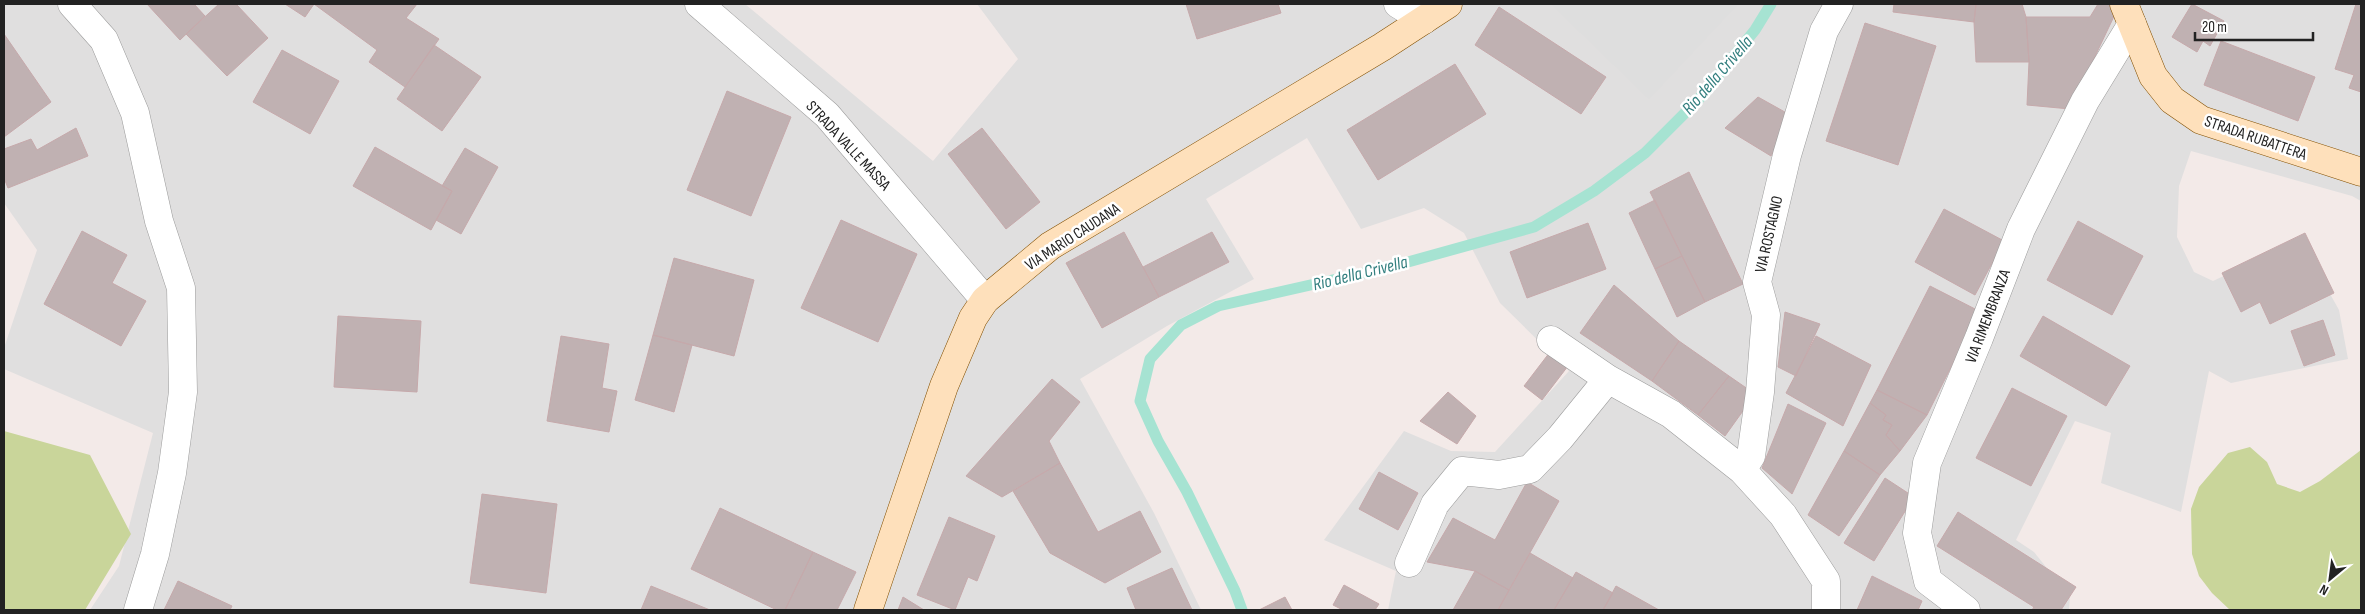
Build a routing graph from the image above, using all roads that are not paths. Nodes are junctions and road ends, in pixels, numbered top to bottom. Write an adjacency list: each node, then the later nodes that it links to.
1 (72, 4): 14 (street)
2 (699, 4): 9 (street, STRADA VALLE MASSA)
3 (1398, 4): 7 (street)
4 (1448, 4): 7 (main road, VIA MARIO CAUDANA)
5 (1839, 4): 12 (street, VIA ROSTAGNO)
6 (2128, 14): 8 (main road, STRADA RUBATTERA); 17 (street, VIA RIMEMBRANZA)
7 (1424, 20): 9 (main road, VIA MARIO CAUDANA)
8 (2361, 172)
9 (986, 300): 15 (main road, VIA MARIO CAUDANA)
10 (1551, 340): 11 (street)
11 (1608, 379): 12 (street); 13 (street)
12 (1742, 470): 16 (street)
13 (1408, 563)
14 (138, 610)
15 (868, 610)
16 (1826, 610)
17 (1966, 610)

